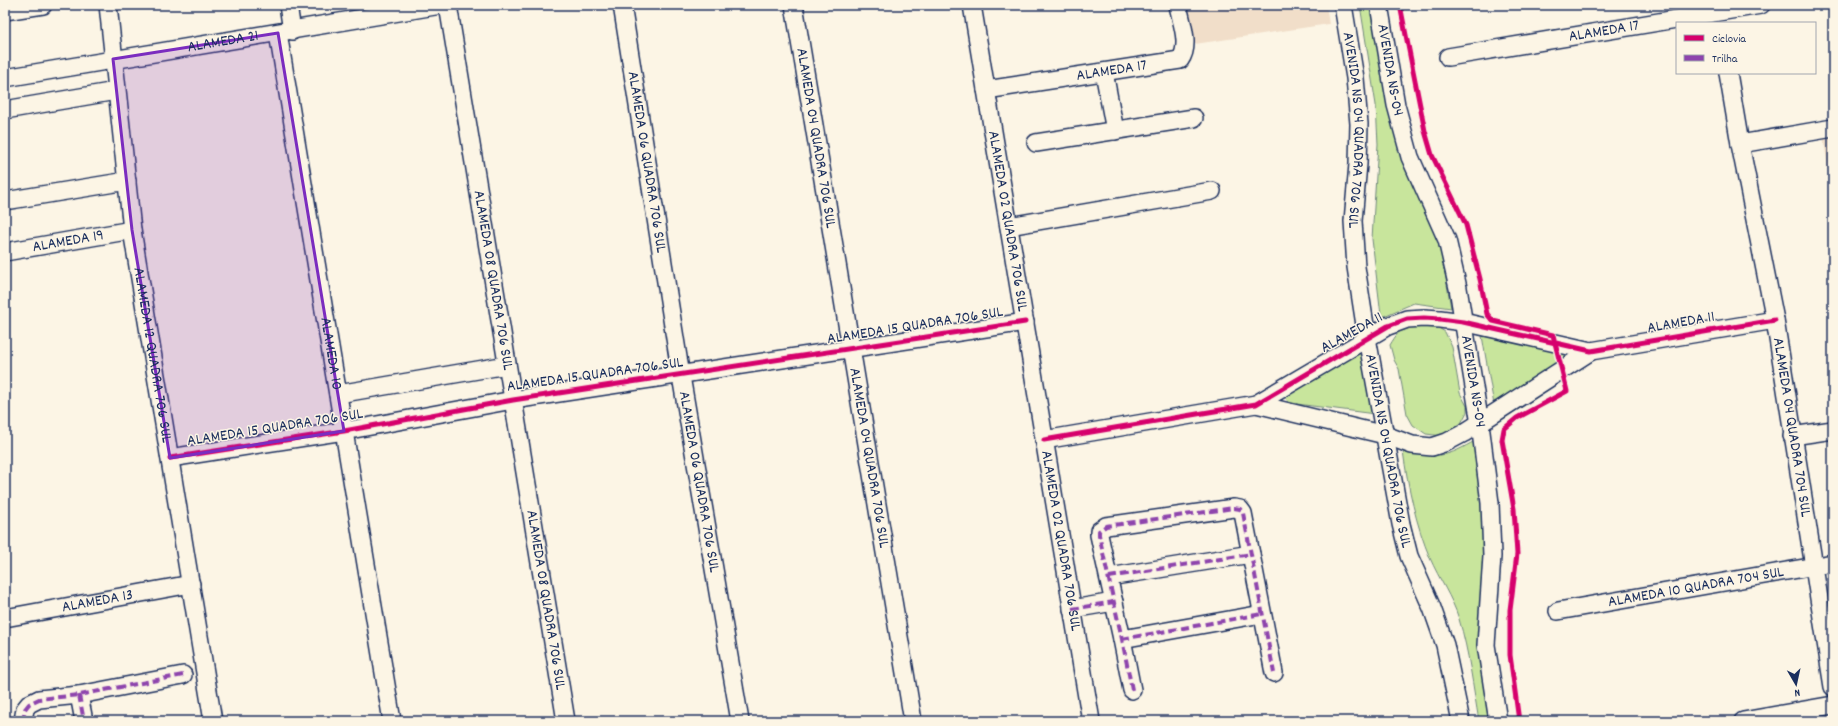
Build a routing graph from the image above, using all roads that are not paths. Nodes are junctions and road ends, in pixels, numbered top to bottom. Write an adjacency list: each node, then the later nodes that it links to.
1 (43, 5): 14 (street)
2 (108, 5): 18 (street, ALAMEDA 12 QUADRA 706 SUL)
3 (288, 5): 16 (street, ALAMEDA 10)
4 (441, 5): 13 (street, ALAMEDA 21)
5 (448, 5): 42 (street, ALAMEDA 08 QUADRA 706 SUL)
6 (622, 5): 43 (street, ALAMEDA 06 QUADRA 706 SUL)
7 (794, 5): 40 (street, ALAMEDA 04 QUADRA 706 SUL)
8 (972, 5): 22 (street, ALAMEDA 02 QUADRA 706 SUL)
9 (1178, 5): 19 (street, ALAMEDA 17)
10 (1343, 5): 39 (street, AVENIDA NS 04 QUADRA 706 SUL)
11 (1379, 5): 38 (street, AVENIDA NS-04)
12 (1761, 5): 15 (street, ALAMEDA 17)
13 (420, 7): 16 (street, ALAMEDA 21)
14 (5, 11)
15 (1719, 13): 17 (street, ALAMEDA 17)
16 (285, 32): 18 (street, ALAMEDA 21); 44 (street, ALAMEDA 10)
17 (1448, 57)
18 (113, 59): 21 (street, ALAMEDA 21); 23 (street, ALAMEDA 12 QUADRA 706 SUL)
19 (1104, 72): 22 (street, ALAMEDA 17); 27 (street)
20 (1728, 74): 29 (street, ALAMEDA 04 QUADRA 704 SUL)
21 (5, 78)
22 (986, 90): 33 (street, ALAMEDA 02 QUADRA 706 SUL)
23 (116, 92): 24 (street); 30 (street, ALAMEDA 12 QUADRA 706 SUL)
24 (5, 110)
25 (1194, 118): 27 (street)
26 (1833, 128): 29 (street)
27 (1115, 131): 28 (street)
28 (1036, 143)
29 (1740, 144): 36 (street, ALAMEDA 04 QUADRA 704 SUL)
30 (126, 181): 32 (street); 34 (street, ALAMEDA 12 QUADRA 706 SUL)
31 (1212, 191): 33 (street)
32 (5, 201)
33 (1009, 226): 37 (street, ALAMEDA 02 QUADRA 706 SUL)
34 (132, 230): 35 (street, ALAMEDA 19); 53 (street, ALAMEDA 12 QUADRA 706 SUL)
35 (5, 252)
36 (1775, 320): 41 (street, ALAMEDA 11); 51 (street, ALAMEDA 04 QUADRA 704 SUL)
37 (1025, 322): 40 (street, ALAMEDA 15 QUADRA 706 SUL); 52 (street, ALAMEDA 02 QUADRA 706 SUL)
38 (1463, 322): 39 (street, ALAMEDA 11); 41 (street, ALAMEDA 11); 47 (street, AVENIDA NS-04)
39 (1367, 338): 46 (street, ALAMEDA 11); 50 (street, AVENIDA NS 04 QUADRA 706 SUL)
40 (851, 350): 43 (street, ALAMEDA 15 QUADRA 706 SUL); 77 (street, ALAMEDA 04 QUADRA 706 SUL)
41 (1591, 351): 47 (street, ALAMEDA 11)
42 (507, 365): 44 (street); 45 (street, ALAMEDA 08 QUADRA 706 SUL)
43 (681, 376): 45 (street, ALAMEDA 15 QUADRA 706 SUL); 76 (street, ALAMEDA 06 QUADRA 706 SUL)
44 (338, 394): 49 (street, ALAMEDA 10)
45 (513, 400): 49 (street, ALAMEDA 15 QUADRA 706 SUL); 75 (street, ALAMEDA 08 QUADRA 706 SUL)
46 (1256, 404): 50 (street, ALAMEDA 11); 52 (street, ALAMEDA 11)
47 (1480, 424): 50 (street, ALAMEDA 11); 80 (street, AVENIDA NS-04)
48 (1833, 430): 51 (street)
49 (344, 431): 53 (street, ALAMEDA 15 QUADRA 706 SUL); 74 (street, ALAMEDA 10)
50 (1385, 435): 79 (street, AVENIDA NS 04 QUADRA 706 SUL)
51 (1792, 436): 56 (street, ALAMEDA 04 QUADRA 704 SUL)
52 (1044, 440): 60 (street, ALAMEDA 02 QUADRA 706 SUL)
53 (170, 458): 58 (street, ALAMEDA 12 QUADRA 706 SUL)
54 (1252, 554): 57 (street); 57 (street); 62 (street)
55 (1833, 563): 56 (street, ALAMEDA 10 QUADRA 704 SUL)
56 (1814, 567): 61 (street, ALAMEDA 10 QUADRA 704 SUL); 67 (street, ALAMEDA 04 QUADRA 704 SUL)
57 (1109, 577): 59 (street)
58 (191, 584): 63 (street, ALAMEDA 13); 73 (street, ALAMEDA 12 QUADRA 706 SUL)
59 (1114, 602): 60 (street); 64 (street)
60 (1072, 609): 78 (street, ALAMEDA 02 QUADRA 706 SUL)
61 (1558, 611)
62 (1262, 614): 64 (street); 65 (street)
63 (5, 618)
64 (1122, 639): 68 (street)
65 (1274, 672)
66 (183, 675): 69 (street)
67 (1833, 687)
68 (1132, 690)
69 (79, 695): 71 (street); 72 (street)
70 (1833, 705): 81 (street)
71 (24, 721)
72 (84, 721)
73 (213, 721)
74 (392, 721)
75 (566, 721)
76 (740, 721)
77 (913, 721)
78 (1091, 721)
79 (1461, 721)
80 (1498, 721)
81 (1743, 721)

